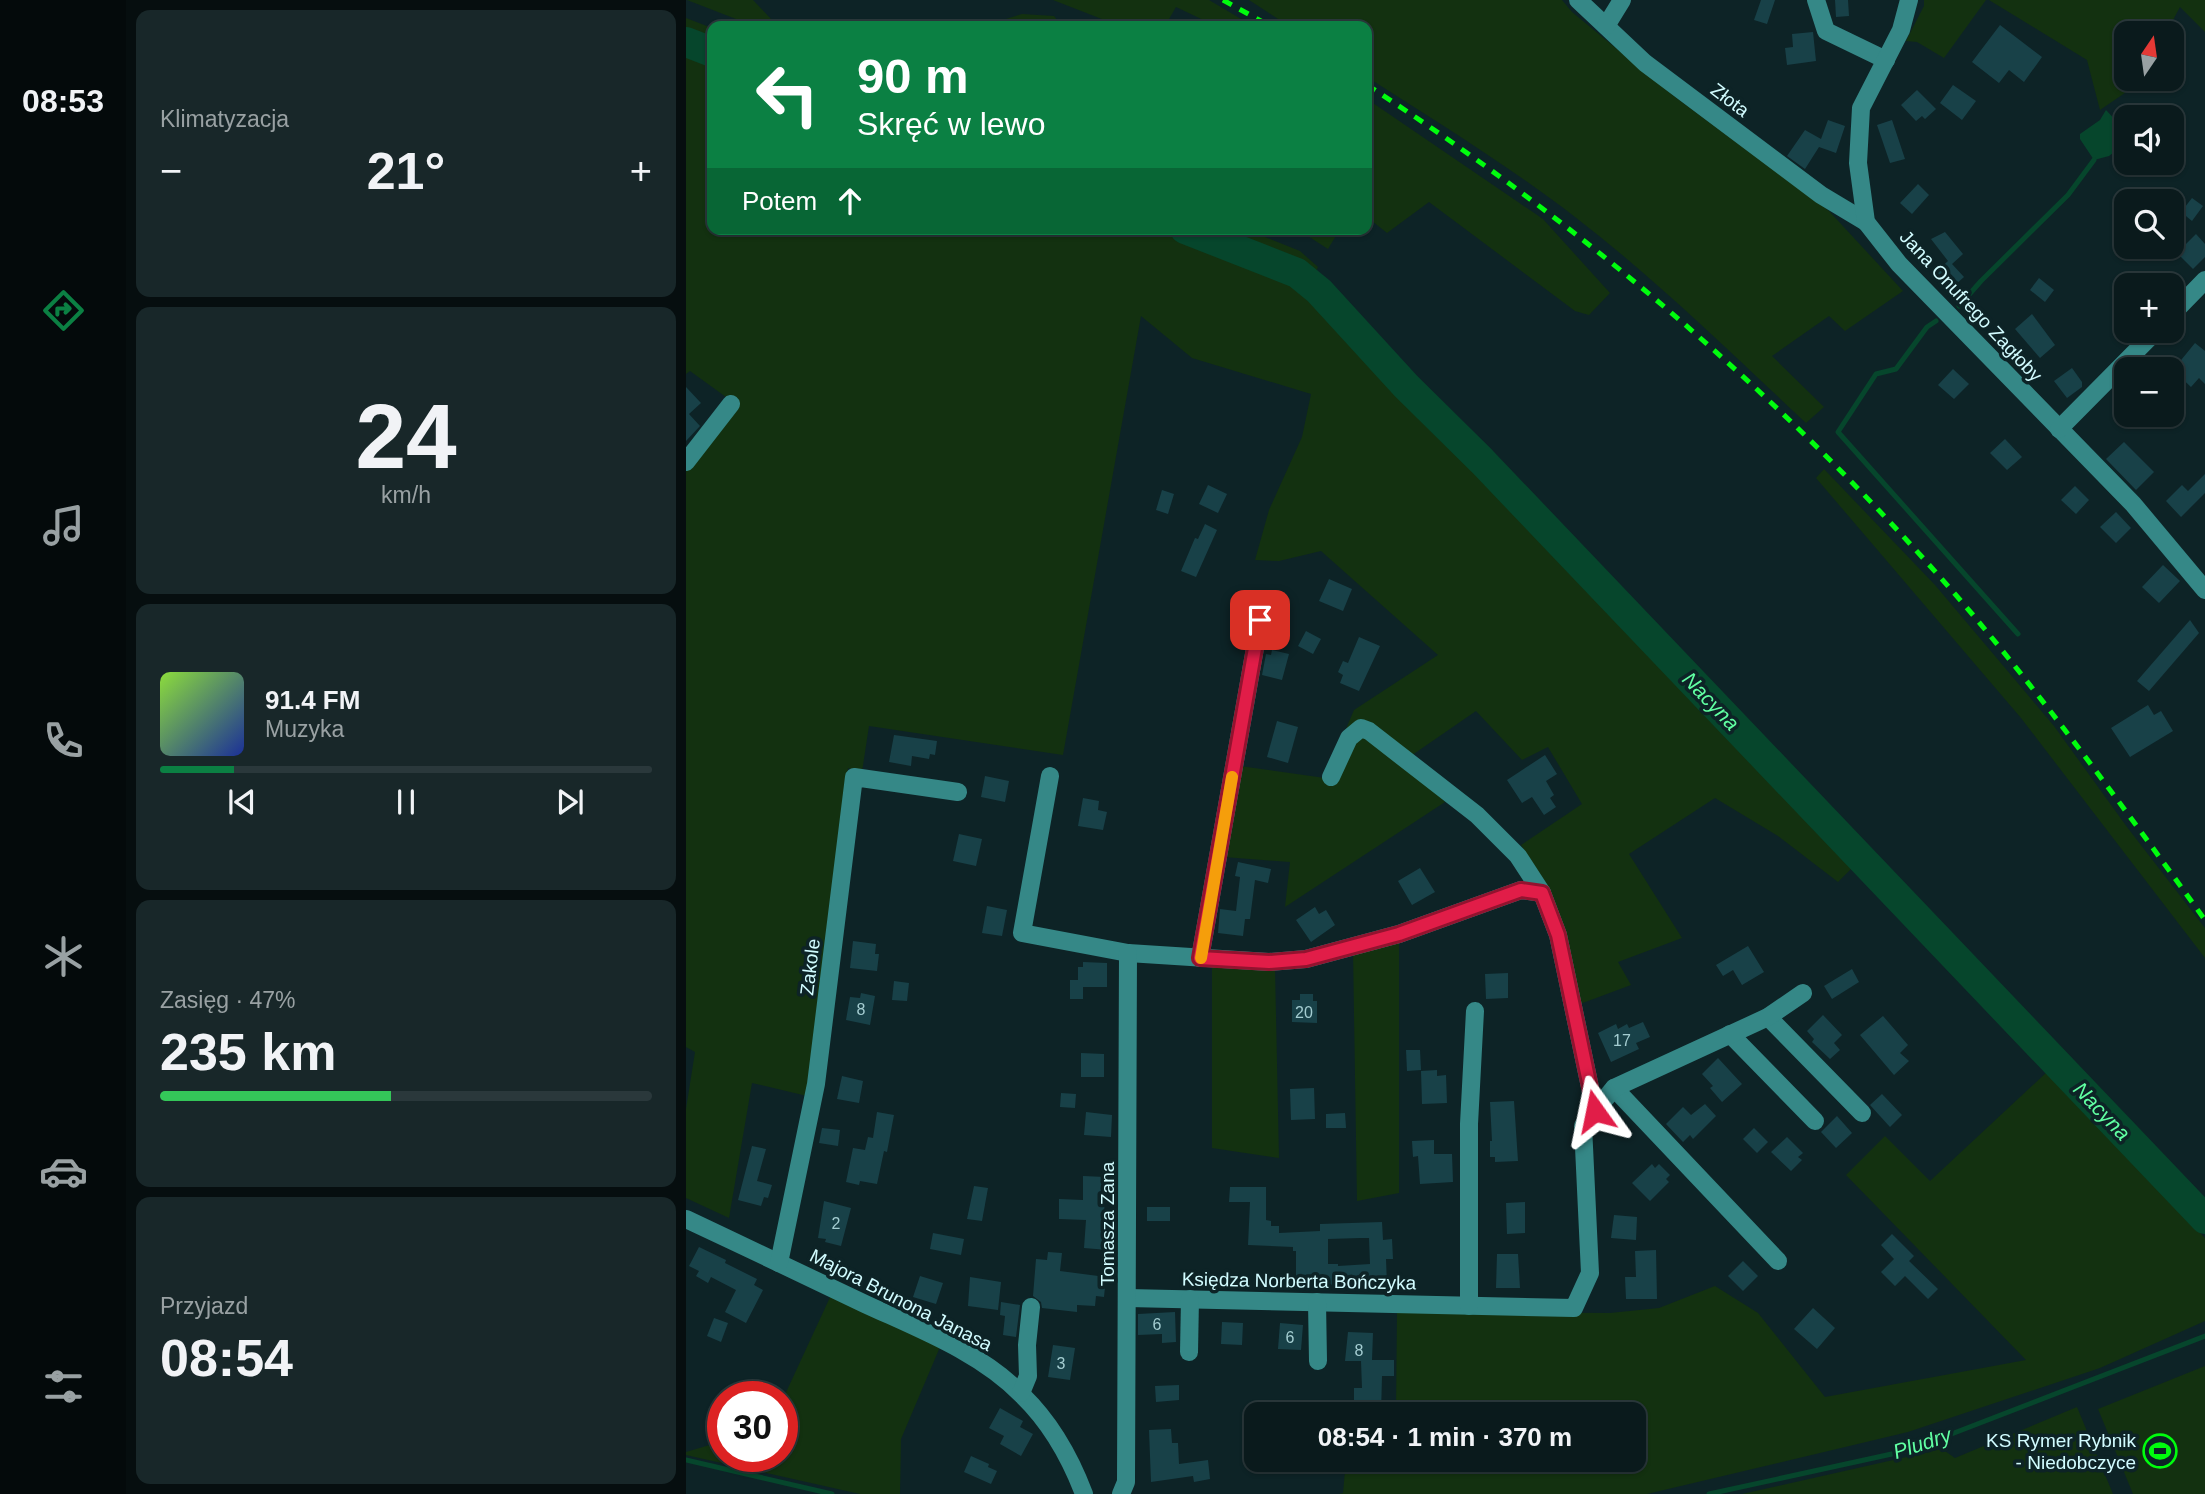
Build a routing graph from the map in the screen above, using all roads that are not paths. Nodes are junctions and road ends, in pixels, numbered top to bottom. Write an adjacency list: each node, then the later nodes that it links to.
1 (1578, 0): 5 (street, Złota)
2 (1622, 0): 5 (street)
3 (1816, 0): 6 (street)
4 (1909, 0): 6 (street)
5 (1606, 26): 7 (street, Złota)
6 (1886, 60): 7 (street)
7 (1866, 222): 12 (street, Jana Onufrego Zagłoby)
8 (2205, 280): 9 (street)
9 (2184, 302)
10 (2144, 343): 12 (street)
11 (731, 404): 13 (street)
12 (2059, 429): 14 (street, Jana Onufrego Zagłoby)
13 (686, 462)
14 (2205, 590)
15 (1260, 620): 21 (street)
16 (1050, 776): 20 (street)
17 (1331, 777): 19 (street)
18 (958, 792): 32 (street, Zakole)
19 (1542, 893): 21 (street); 27 (street)
20 (1128, 953): 21 (street); 33 (street, Tomasza Zana)
21 (1200, 958)
22 (1803, 993): 24 (street, Księdza Norberta Bończyka)
23 (1475, 1011): 36 (street)
24 (1768, 1017): 25 (street, Księdza Norberta Bończyka); 28 (street)
25 (1730, 1034): 26 (street, Księdza Norberta Bończyka); 29 (street)
26 (1614, 1088): 27 (street, Księdza Norberta Bończyka); 31 (street)
27 (1595, 1111): 36 (street, Księdza Norberta Bończyka)
28 (1862, 1113)
29 (1815, 1121)
30 (686, 1219): 32 (street, Majora Brunona Janasa)
31 (1778, 1261)
32 (779, 1263): 40 (street, Majora Brunona Janasa)
33 (1128, 1298): 34 (street, Księdza Norberta Bończyka); 42 (street, Tomasza Zana)
34 (1190, 1299): 35 (street, Księdza Norberta Bończyka); 38 (street)
35 (1318, 1302): 36 (street, Księdza Norberta Bończyka); 39 (street)
36 (1469, 1306)
37 (1031, 1307): 40 (street)
38 (1189, 1352)
39 (1318, 1361)
40 (1021, 1393): 41 (street, Majora Brunona Janasa)
41 (1084, 1494)
42 (1121, 1494)

